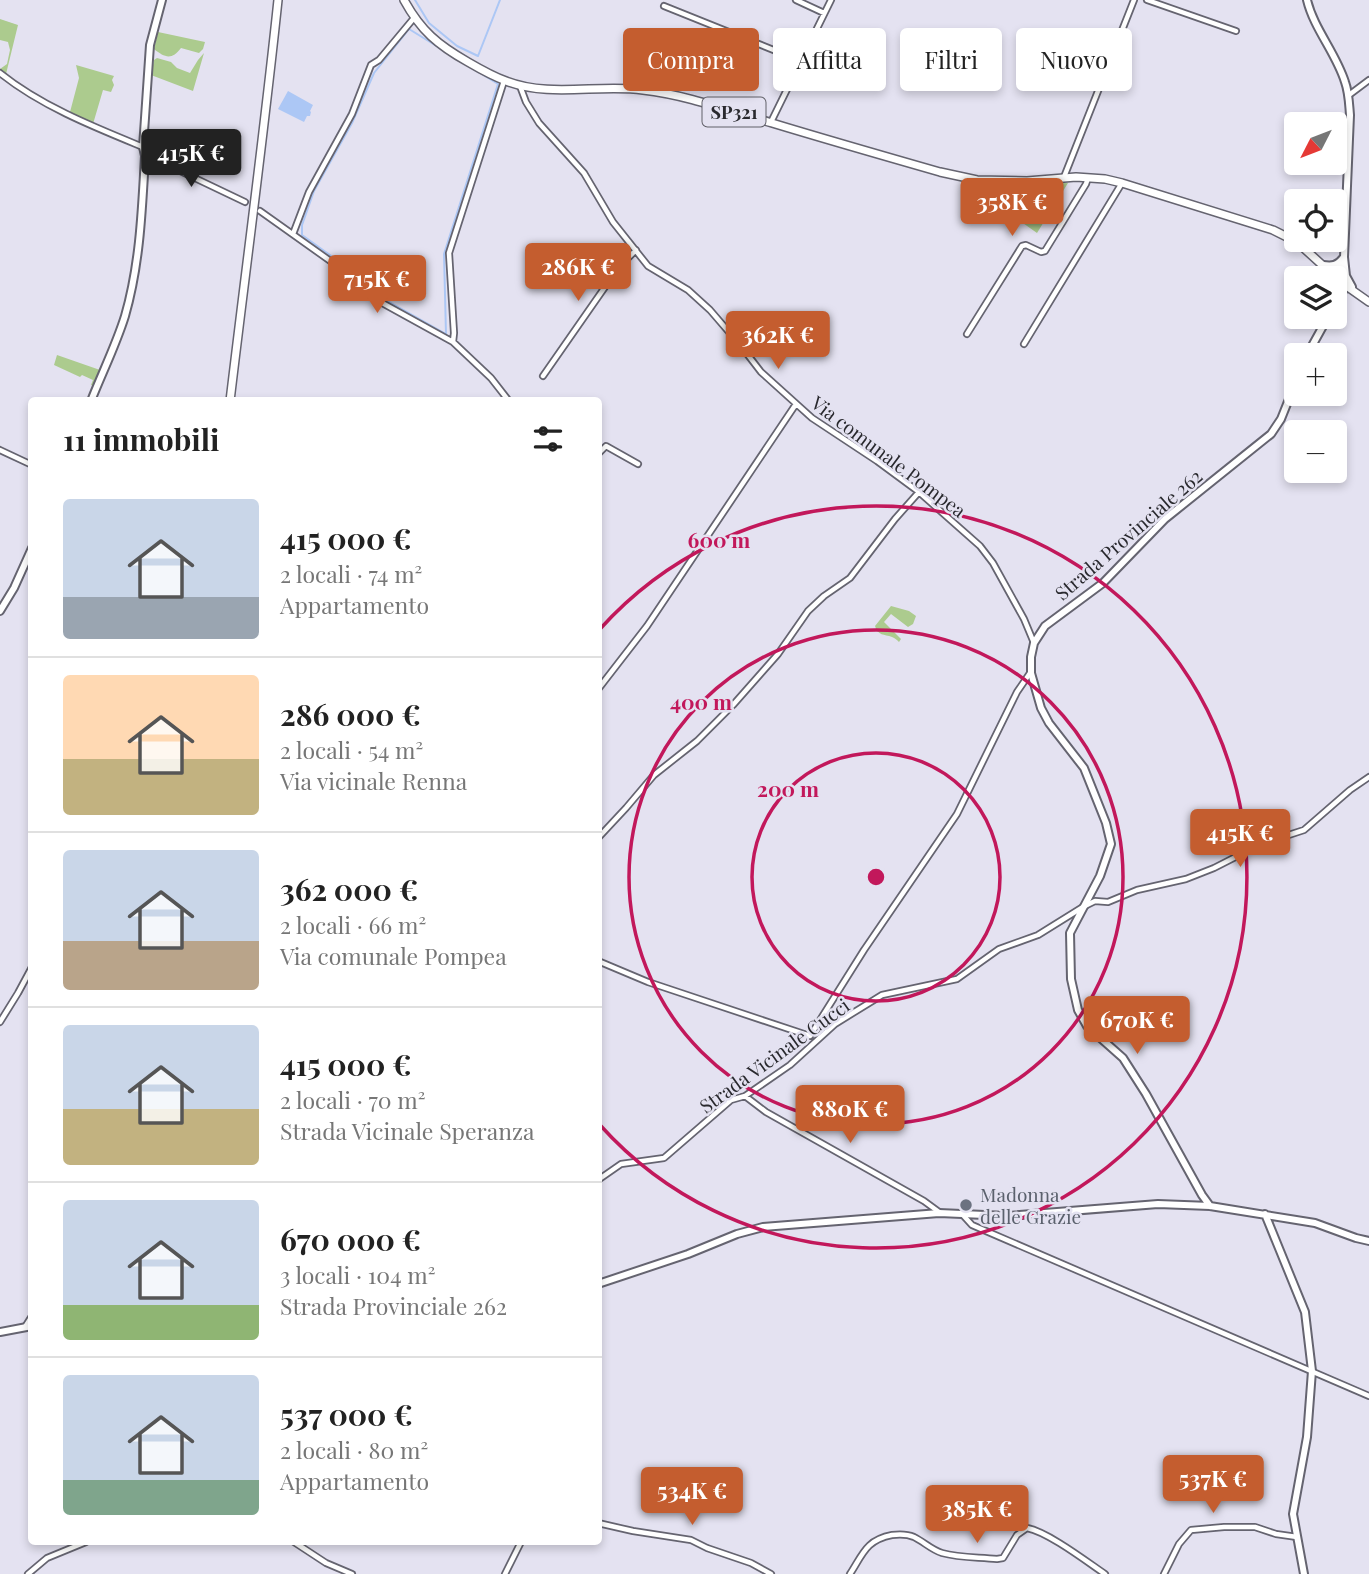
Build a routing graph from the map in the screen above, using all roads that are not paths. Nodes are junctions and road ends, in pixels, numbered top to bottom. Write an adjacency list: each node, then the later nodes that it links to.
1 (162, 0): 22 (street)
2 (278, 0): 45 (main road)
3 (404, 0): 11 (main road, SP321)
4 (796, 0): 10 (street)
5 (831, 0): 10 (street)
6 (1134, 0): 24 (street)
7 (1147, 0): 13 (street)
8 (1307, 0): 20 (street)
9 (664, 6): 14 (street)
10 (824, 13): 12 (street)
11 (414, 18): 17 (main road, SP321); 29 (street)
12 (817, 28)
13 (1236, 32)
14 (773, 50)
15 (0, 73): 22 (street)
16 (1369, 80): 20 (street)
17 (504, 81): 18 (main road, SP321); 41 (street)
18 (520, 86): 21 (main road, SP321); 30 (street, Via comunale Pompea)
19 (786, 91): 21 (street)
20 (1349, 95): 31 (street)
21 (771, 123): 24 (main road, SP321)
22 (143, 147): 23 (street)
23 (145, 156): 27 (street); 44 (street)
24 (1064, 177): 25 (main road, SP321)
25 (1089, 177): 26 (main road, SP321); 40 (street)
26 (1122, 183): 32 (main road, SP321); 42 (street)
27 (245, 202)
28 (260, 211): 29 (street)
29 (293, 234): 41 (street)
30 (636, 250): 43 (street); 47 (street, Via comunale Pompea)
31 (1344, 257): 32 (street); 33 (street); 34 (street)
32 (1323, 265)
33 (1342, 266)
34 (1345, 266)
35 (1347, 278): 38 (street)
36 (1347, 287): 38 (main road, SP321)
37 (1347, 296): 38 (street)
38 (1360, 296): 39 (main road, SP321)
39 (1369, 302)
40 (967, 334)
41 (453, 342): 46 (street)
42 (1024, 344)
43 (543, 376)
44 (93, 397)
45 (230, 397)
46 (506, 397)
47 (796, 404): 53 (street, Via comunale Pompea); 58 (street)
48 (1286, 406): 56 (street, Strada Provinciale 262)
49 (0, 450): 51 (street)
50 (602, 450): 52 (street)
51 (28, 463)
52 (638, 464)
53 (919, 492): 56 (street, Via comunale Pompea); 60 (street)
54 (28, 557): 55 (street)
55 (2, 608)
56 (1034, 643): 57 (street)
57 (1031, 673): 61 (street); 62 (street)
58 (602, 683)
59 (1369, 777): 61 (street, Strada Vicinale Cucci)
60 (602, 834)
61 (1083, 907): 65 (street, Strada Vicinale Cucci); 67 (street)
62 (602, 963)
63 (28, 974): 64 (street)
64 (0, 1022)
65 (745, 1097): 66 (street, Strada Vicinale Cucci); 68 (street)
66 (602, 1177)
67 (1210, 1206): 69 (street); 70 (street)
68 (939, 1213): 69 (street); 72 (street)
69 (961, 1213): 75 (street)
70 (1265, 1214): 71 (street); 75 (street)
71 (1369, 1241)
72 (602, 1283)
73 (28, 1327): 74 (street)
74 (0, 1332)
75 (1312, 1371): 76 (street); 78 (street)
76 (1369, 1396)
77 (602, 1524): 85 (street)
78 (1298, 1538): 88 (street); 89 (street)
79 (79, 1545): 82 (street)
80 (299, 1545): 83 (street)
81 (520, 1545): 84 (street)
82 (28, 1574)
83 (352, 1574)
84 (505, 1574)
85 (771, 1574)
86 (850, 1574): 87 (street)
87 (1105, 1574)
88 (1164, 1574)
89 (1304, 1574)

